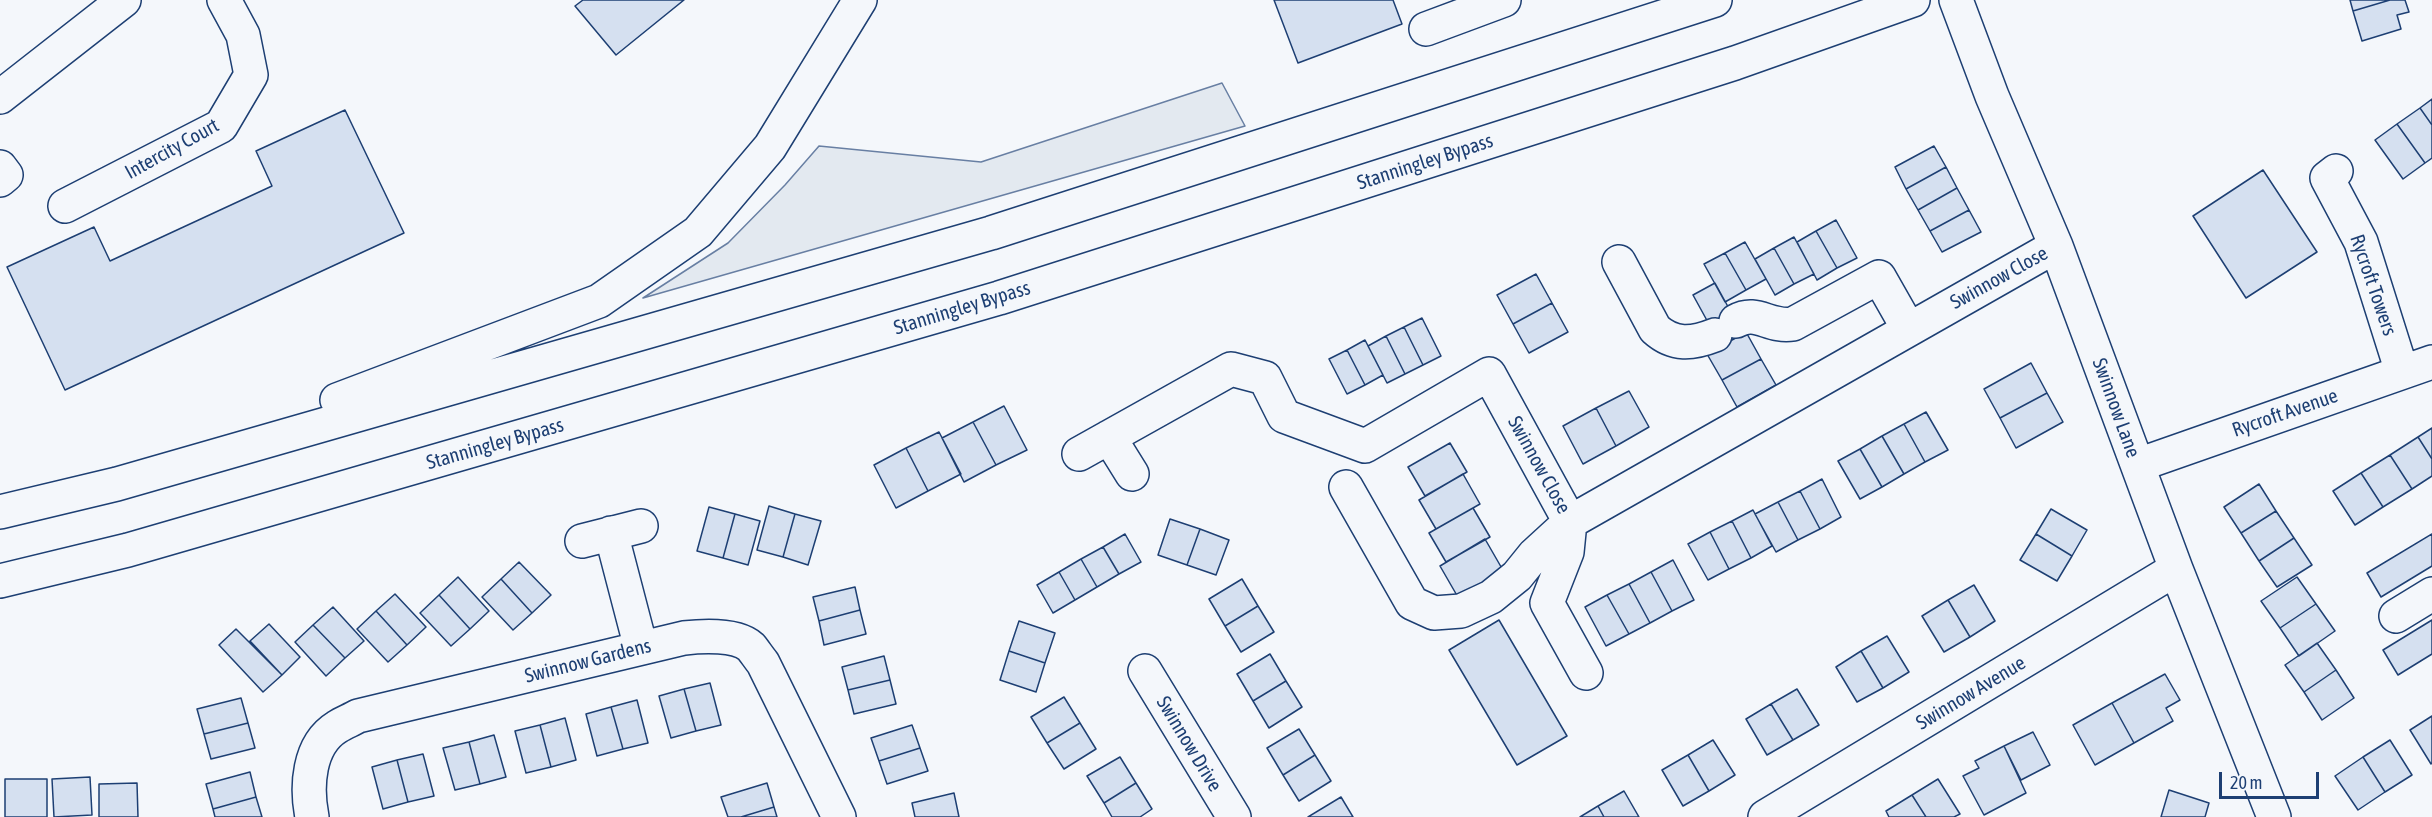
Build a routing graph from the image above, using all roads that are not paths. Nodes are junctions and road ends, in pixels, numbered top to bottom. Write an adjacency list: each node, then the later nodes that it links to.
1 (123, 0): 9 (main road)
2 (224, 0): 13 (main road, Intercity Court)
3 (860, 0): 22 (main road)
4 (1504, 0): 8 (main road)
5 (1715, 0): 22 (main road)
6 (1913, 0): 28 (main road, Stanningley Bypass)
7 (1956, 0): 14 (main road, Swinnow Lane)
8 (1426, 28)
9 (0, 97)
10 (0, 167): 12 (main road)
11 (2336, 171): 17 (main road, Rycroft Towers)
12 (0, 180)
13 (65, 206)
14 (2056, 246): 16 (main road, Swinnow Close); 20 (main road, Swinnow Lane)
15 (1619, 262): 16 (main road)
16 (1908, 328): 25 (main road, Swinnow Close)
17 (2417, 367): 20 (main road, Rycroft Avenue)
18 (1109, 437): 19 (main road, Swinnow Close); 21 (main road); 25 (main road, Swinnow Close)
19 (1079, 453)
20 (2138, 465): 27 (main road, Swinnow Lane)
21 (1132, 474)
22 (117, 484): 24 (main road)
23 (1346, 487): 25 (main road)
24 (0, 512)
25 (1570, 522): 33 (main road)
26 (611, 533): 31 (main road)
27 (2176, 569): 37 (main road, Swinnow Avenue); 38 (main road, Swinnow Lane)
28 (0, 581)
29 (2432, 594): 30 (main road)
30 (2396, 616)
31 (641, 648): 34 (main road, Swinnow Gardens); 35 (main road, Swinnow Gardens)
32 (1145, 671): 36 (main road, Swinnow Drive)
33 (1586, 673)
34 (312, 817)
35 (839, 817)
36 (1234, 817)
37 (1765, 817)
38 (2274, 817)

